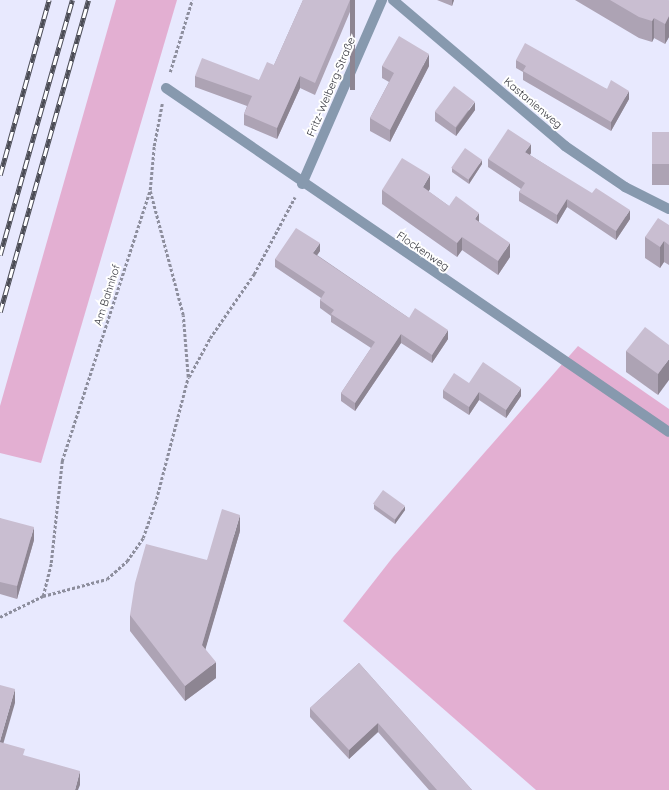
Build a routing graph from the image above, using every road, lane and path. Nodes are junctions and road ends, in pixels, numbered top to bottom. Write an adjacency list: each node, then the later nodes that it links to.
1 (192, 0): 4 (path, Am Bahnhof)
2 (382, 0): 5 (street, Fritz-Weiberg-Straße)
3 (393, 0): 7 (street, Kastanienweg)
4 (166, 88): 5 (street, Flockenweg); 6 (path, Am Bahnhof)
5 (302, 184): 8 (path); 9 (street, Flockenweg)
6 (150, 190): 8 (path); 10 (path, Am Bahnhof)
7 (669, 208)
8 (188, 377): 10 (path)
9 (669, 432)
10 (43, 596): 11 (path)
11 (0, 617)

